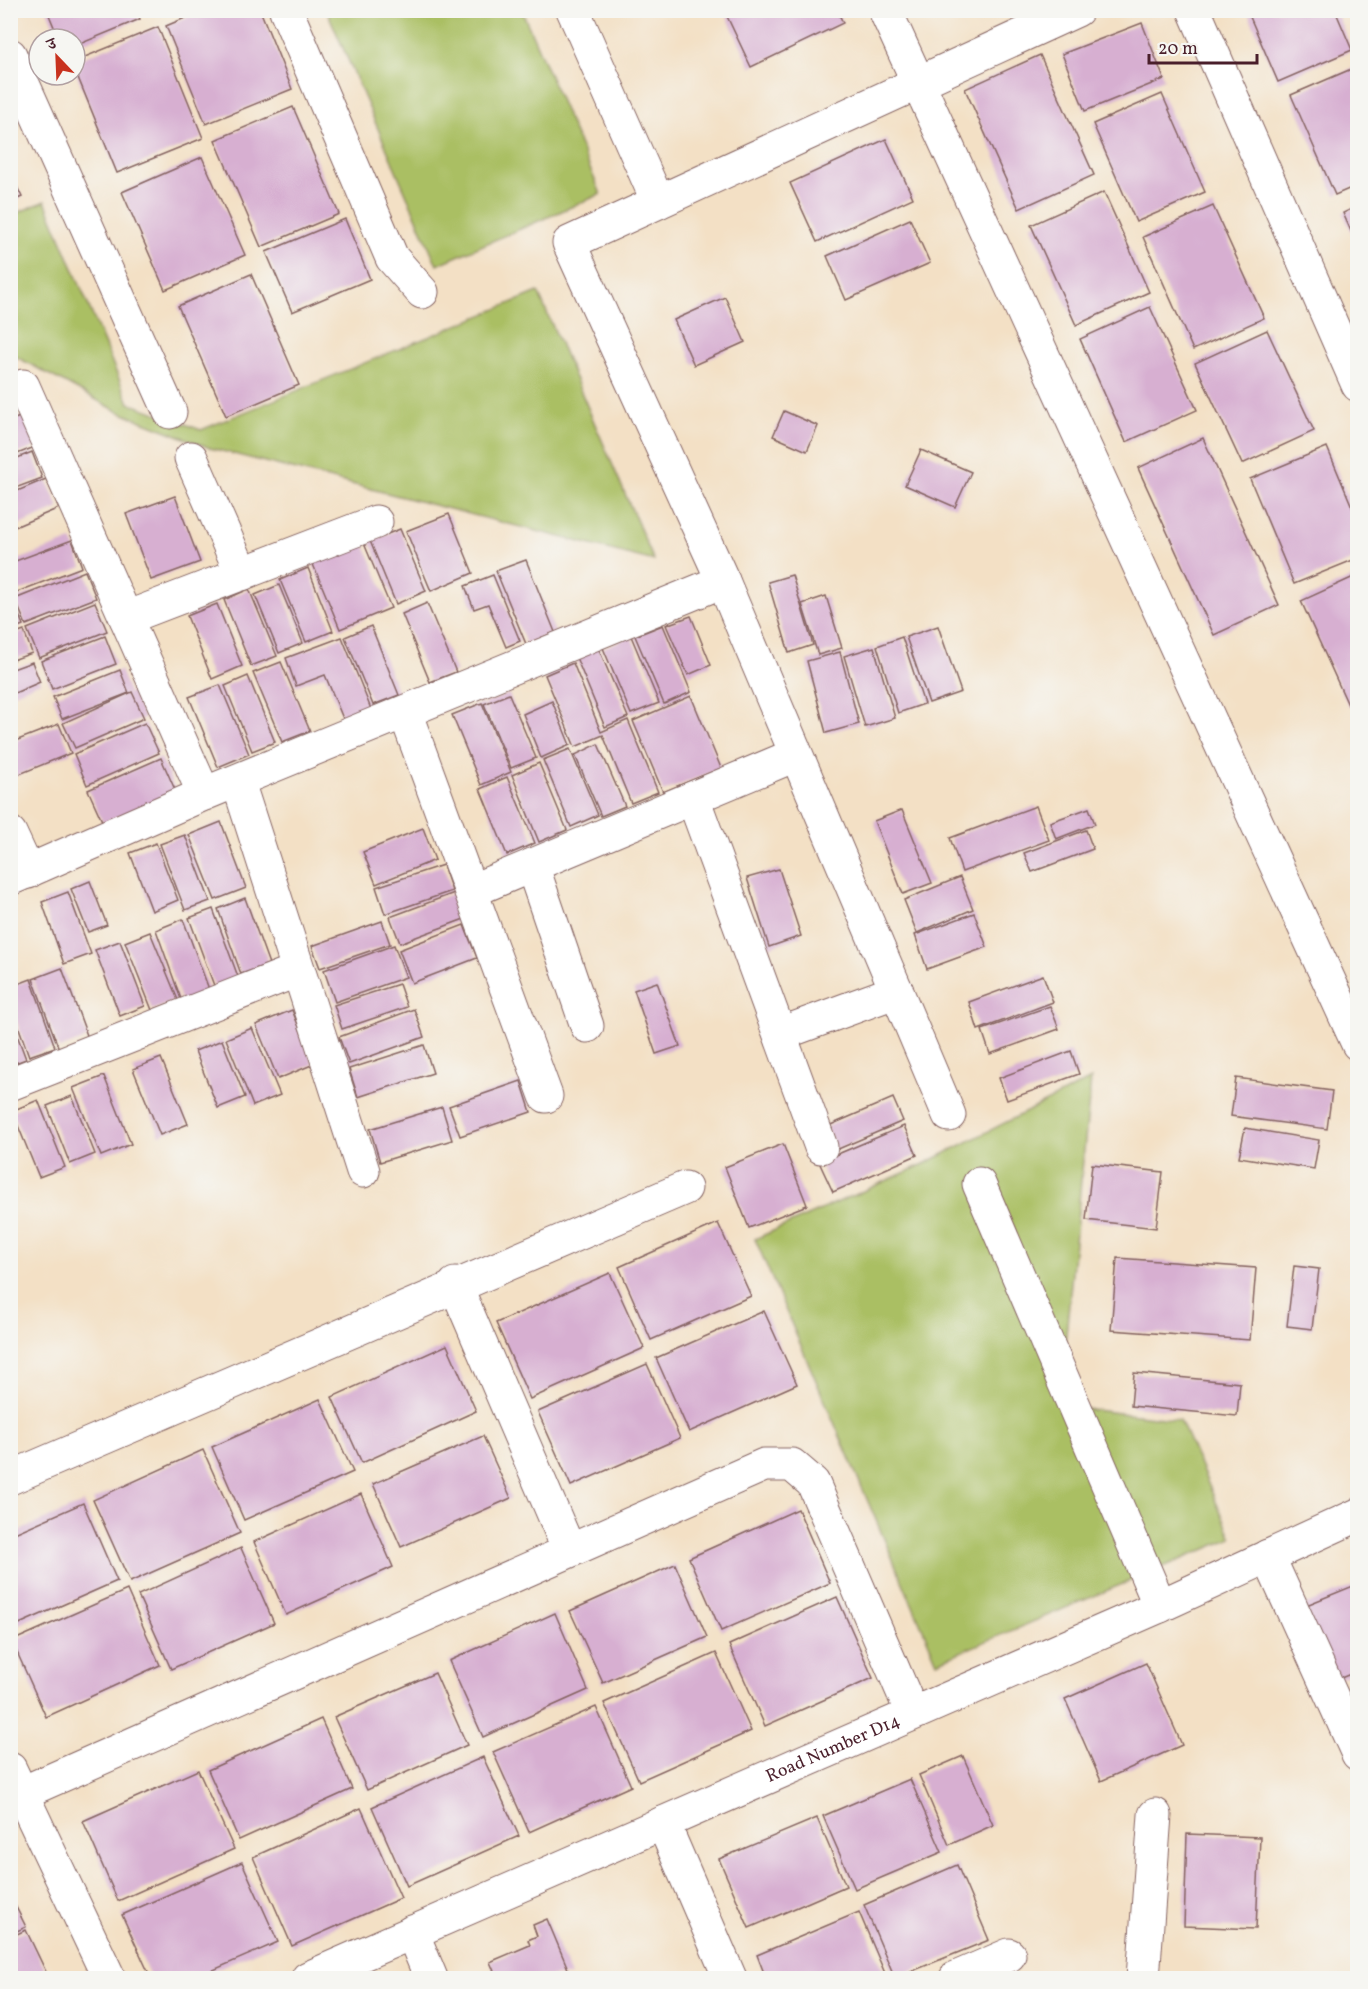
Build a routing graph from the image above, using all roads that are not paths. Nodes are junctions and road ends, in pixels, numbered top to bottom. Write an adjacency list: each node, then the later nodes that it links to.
1 (286, 10): 9 (street)
2 (573, 10): 8 (street)
3 (885, 10): 7 (street)
4 (1077, 10): 7 (street)
5 (1194, 10): 10 (street)
6 (10, 55): 12 (street)
7 (919, 83): 8 (street); 31 (street)
8 (658, 202): 16 (street)
9 (423, 292)
10 (1358, 385)
11 (23, 386): 17 (street)
12 (170, 412)
13 (191, 459): 15 (street)
14 (376, 522): 15 (street)
15 (242, 574): 17 (street)
16 (723, 582): 18 (street); 19 (street)
17 (126, 618): 21 (street)
18 (405, 712): 20 (street); 26 (street)
19 (795, 755): 22 (street); 28 (street)
20 (237, 782): 21 (street); 27 (street)
21 (204, 794): 25 (street)
22 (693, 798): 24 (street); 30 (street)
23 (10, 832): 25 (street)
24 (532, 864): 26 (street); 29 (street)
25 (19, 875)
26 (471, 891): 33 (street)
27 (298, 970): 32 (street); 36 (street)
28 (897, 991): 30 (street); 34 (street)
29 (586, 1026)
30 (780, 1034): 35 (street)
31 (1358, 1044)
32 (10, 1084)
33 (546, 1096)
34 (950, 1115)
35 (821, 1147)
36 (363, 1171)
37 (979, 1184): 44 (street)
38 (684, 1188): 39 (street)
39 (455, 1284): 40 (street); 42 (street)
40 (10, 1478)
41 (1358, 1515): 43 (street, Road Number D14)
42 (569, 1550): 45 (street); 47 (street)
43 (1268, 1556): 44 (street, Road Number D14); 46 (street)
44 (1160, 1606): 45 (street, Road Number D14)
45 (912, 1713): 49 (street, Road Number D14)
46 (1358, 1754)
47 (16, 1781): 52 (street)
48 (1155, 1815): 57 (street)
49 (663, 1823): 50 (street, Road Number D14); 55 (street)
50 (412, 1932): 53 (street, Road Number D14); 54 (street)
51 (1009, 1955): 56 (street)
52 (109, 1978)
53 (308, 1978)
54 (431, 1978)
55 (730, 1978)
56 (956, 1978)
57 (1143, 1978)

